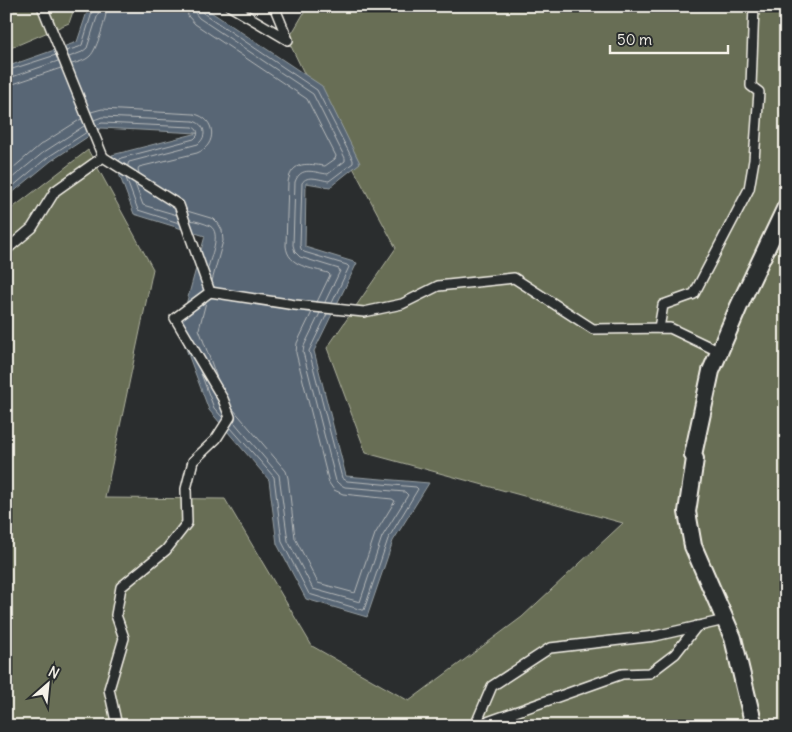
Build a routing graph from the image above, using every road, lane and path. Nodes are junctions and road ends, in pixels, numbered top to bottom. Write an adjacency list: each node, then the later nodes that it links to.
1 (42, 6): 5 (lane)
2 (230, 6): 3 (lane)
3 (274, 6)
4 (754, 6): 9 (lane)
5 (103, 157): 7 (lane); 8 (lane)
6 (786, 207): 10 (street)
7 (6, 250)
8 (210, 292): 9 (lane); 13 (lane)
9 (660, 328): 10 (lane)
10 (720, 352): 11 (street)
11 (725, 620): 12 (lane); 15 (street)
12 (697, 626): 14 (lane); 14 (lane)
13 (117, 726)
14 (475, 726)
15 (754, 726)

